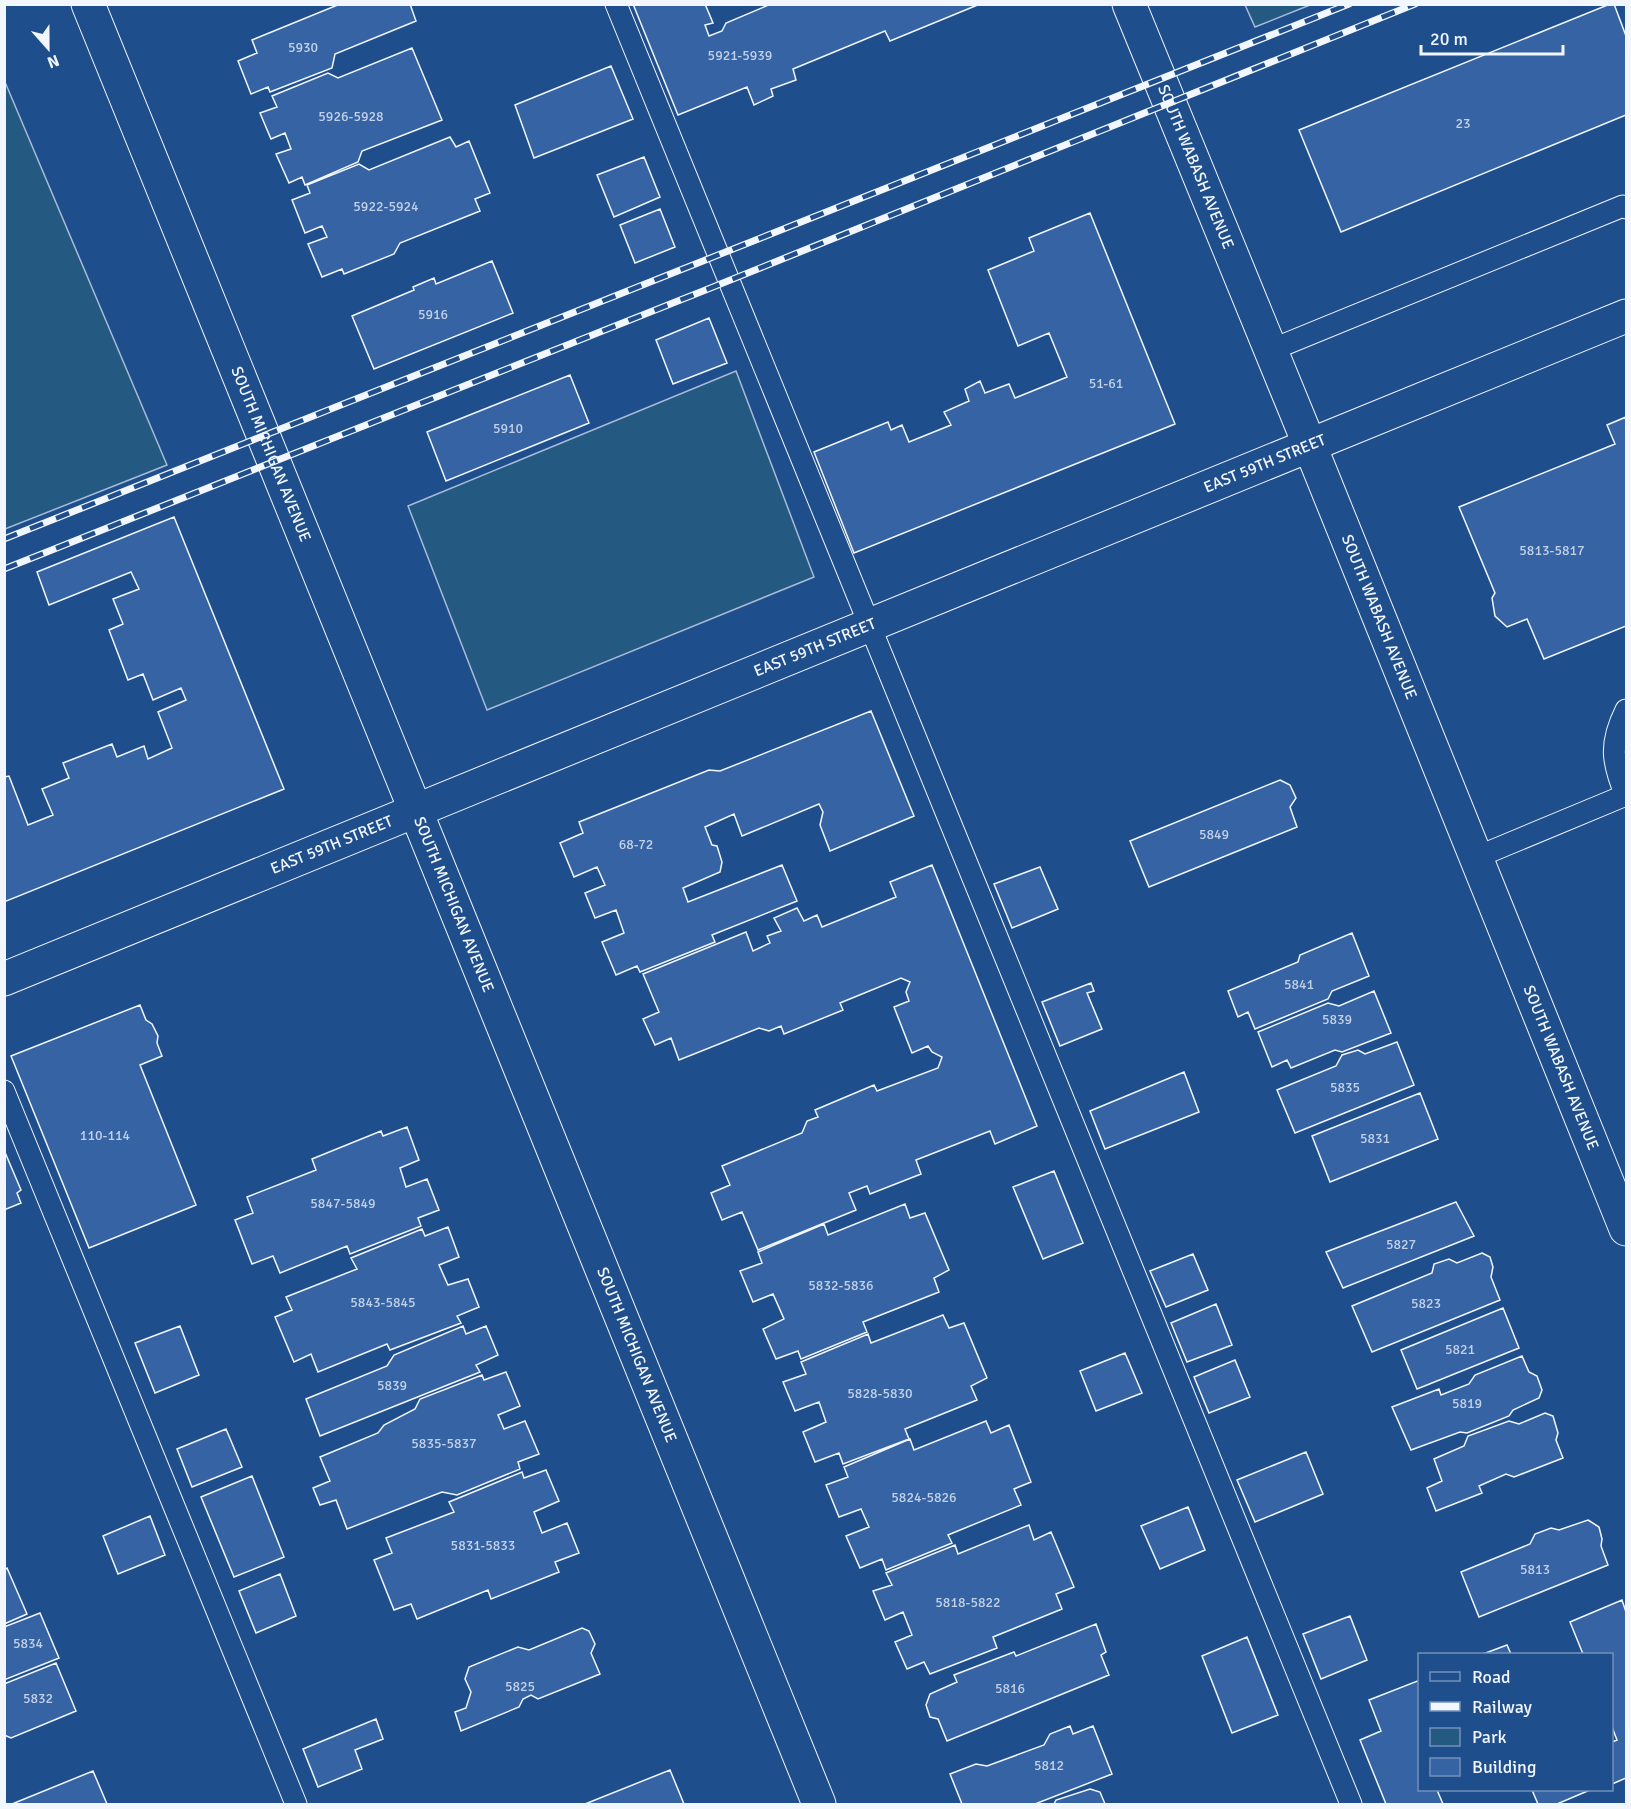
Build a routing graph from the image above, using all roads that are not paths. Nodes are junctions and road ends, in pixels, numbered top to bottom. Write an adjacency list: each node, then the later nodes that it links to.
1 (88, 4): 11 (street, SOUTH MICHIGAN AVENUE)
2 (616, 4): 8 (lane)
3 (1130, 4): 6 (street, SOUTH WABASH AVENUE)
4 (1626, 208): 6 (lane)
5 (1626, 316): 7 (street, EAST 59TH STREET)
6 (1271, 350): 7 (street, SOUTH WABASH AVENUE)
7 (1310, 446): 8 (street, EAST 59TH STREET); 12 (street, SOUTH WABASH AVENUE)
8 (871, 626): 11 (street, EAST 59TH STREET); 18 (lane)
9 (1626, 710): 10 (lane)
10 (1626, 796): 12 (lane)
11 (416, 811): 13 (street, EAST 59TH STREET); 17 (street, SOUTH MICHIGAN AVENUE)
12 (1477, 857): 15 (street, SOUTH WABASH AVENUE)
13 (4, 980)
14 (4, 1091): 16 (lane)
15 (1626, 1229)
16 (296, 1804)
17 (819, 1804)
18 (1351, 1804)

